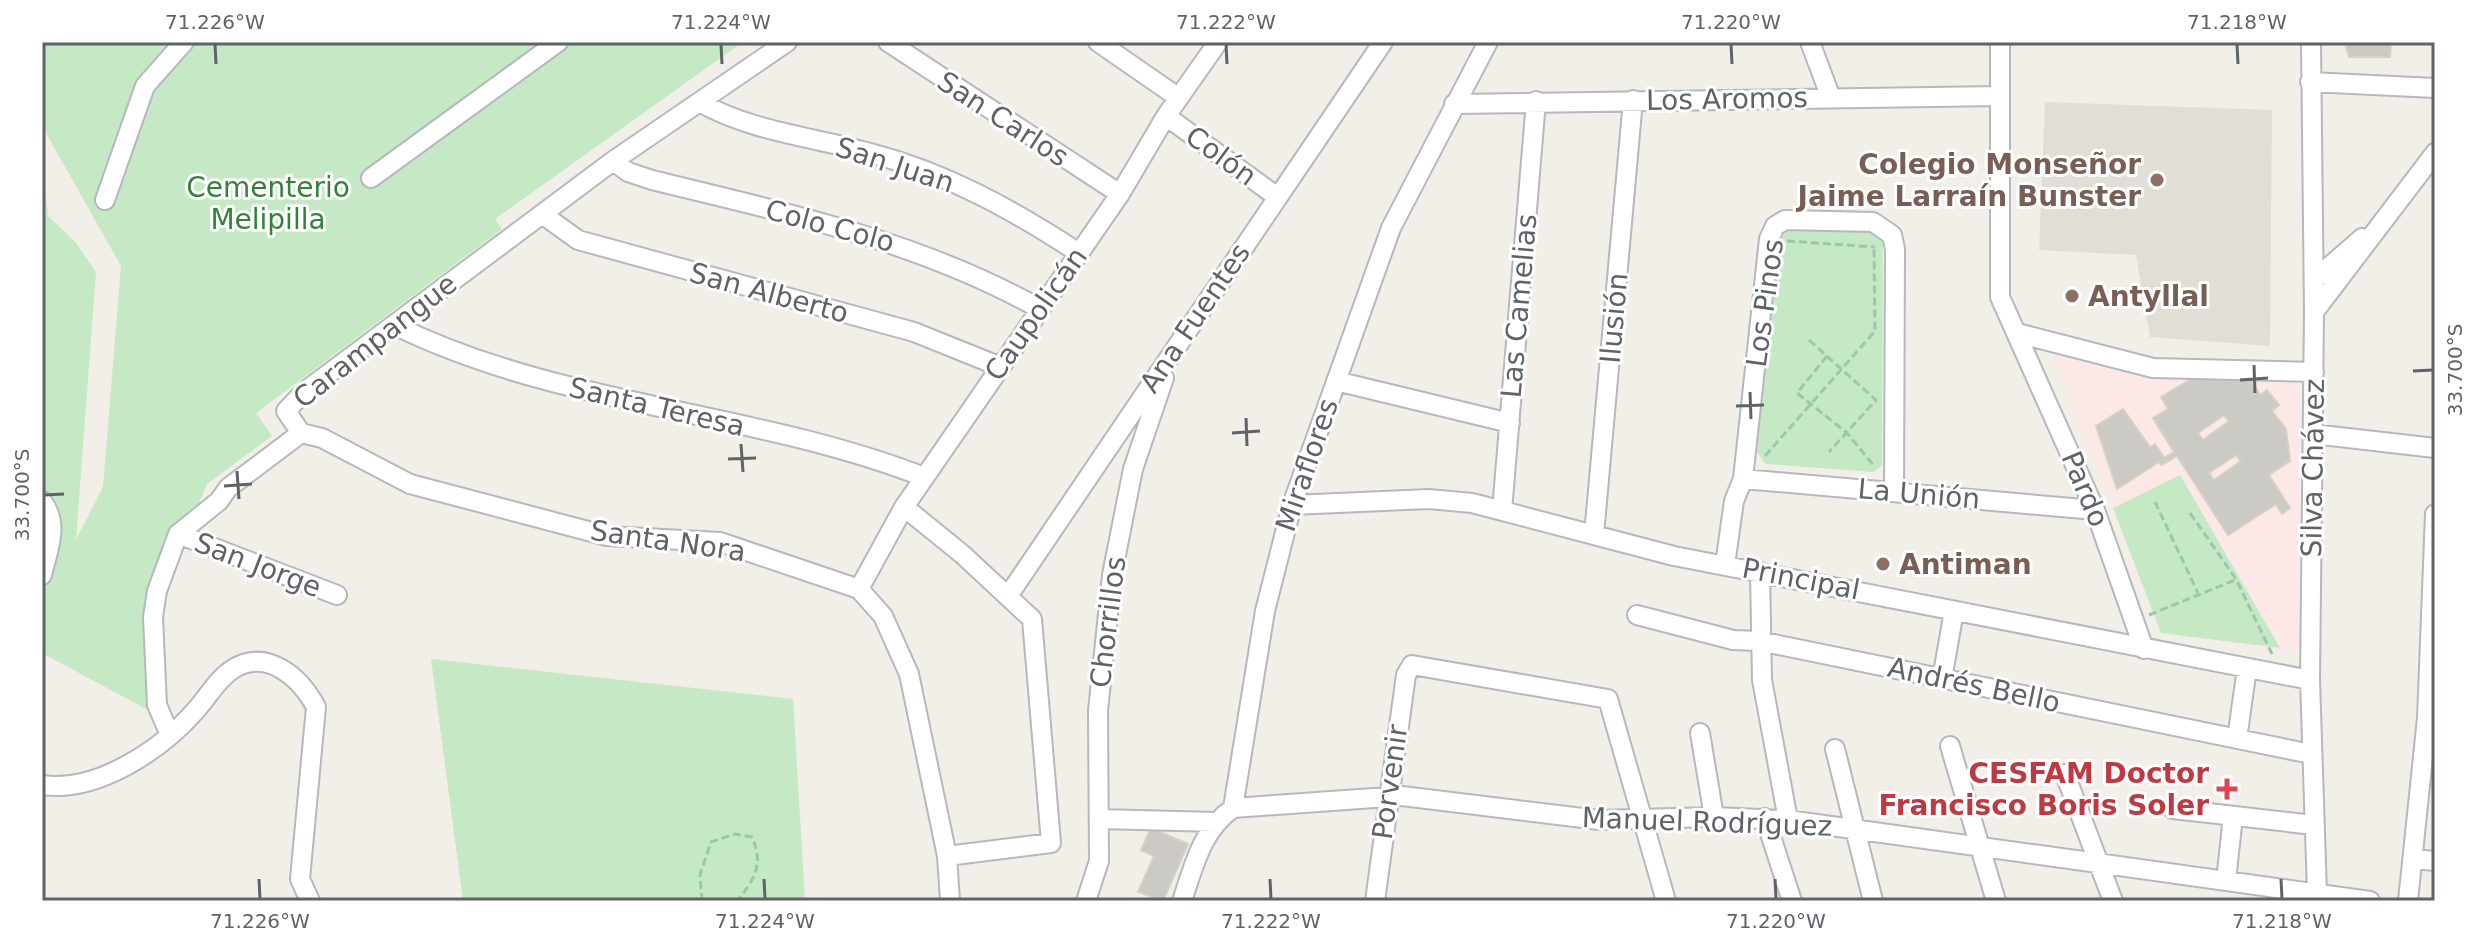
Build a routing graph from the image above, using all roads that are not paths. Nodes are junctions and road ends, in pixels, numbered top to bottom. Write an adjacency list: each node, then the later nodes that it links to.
1 (184, 42): 27 (street)
2 (558, 42): 24 (street)
3 (787, 42): 19 (street, Carampangue)
4 (888, 42): 25 (street, San Carlos)
5 (1098, 42): 15 (street)
6 (1218, 42): 15 (street, Caupolicán)
7 (1383, 42): 26 (street, Ana Fuentes)
8 (1488, 42): 20 (street, Miraflores)
9 (1810, 42): 16 (street)
10 (2000, 42): 14 (street, Pardo)
11 (2311, 42): 12 (street, Silva Chávez)
12 (2310, 82): 13 (street); 31 (street, Silva Chávez)
13 (2435, 88)
14 (2000, 96): 16 (street, Los Aromos); 35 (street, Pardo)
15 (1179, 98): 21 (street, Caupolicán)
16 (1831, 98): 17 (street, Los Aromos)
17 (1633, 100): 18 (street, Los Aromos); 54 (street, Ilusión)
18 (1536, 101): 20 (street, Los Aromos); 40 (street, Las Camelias)
19 (701, 103): 23 (street, Carampangue); 30 (street, San Juan)
20 (1454, 104): 39 (street, Miraflores)
21 (1166, 116): 25 (street, Caupolicán); 26 (street, Colón)
22 (2435, 153): 28 (street)
23 (613, 161): 29 (street, Carampangue); 32 (street, Colo Colo)
24 (371, 178)
25 (1120, 194): 30 (street, Caupolicán)
26 (1276, 196): 36 (street, Ana Fuentes)
27 (105, 200)
28 (2399, 204): 31 (street); 33 (street)
29 (542, 214): 34 (street, Carampangue); 37 (street, San Alberto)
30 (1079, 253): 32 (street, Caupolicán)
31 (2314, 280): 33 (street, Silva Chávez)
32 (1040, 309): 37 (street, Caupolicán)
33 (2314, 312): 38 (street, Silva Chávez)
34 (394, 325): 41 (street, Carampangue); 44 (street, Santa Teresa)
35 (2017, 333): 38 (street); 50 (street, Pardo)
36 (1175, 350): 61 (street, Ana Fuentes); 83 (street, Chorrillos)
37 (1001, 367): 44 (street, Caupolicán)
38 (2314, 372): 42 (street, Silva Chávez)
39 (1336, 381): 40 (street); 48 (street, Miraflores)
40 (1510, 423): 51 (street, Las Camelias)
41 (301, 433): 53 (street, Carampangue); 59 (street, Santa Nora)
42 (2313, 434): 43 (street); 68 (street, Silva Chávez)
43 (2435, 448)
44 (924, 477): 49 (street, Caupolicán)
45 (1743, 479): 46 (street, La Unión); 46 (street, Los Pinos); 56 (street, Los Pinos)
46 (1894, 492): 50 (street, La Unión)
47 (42, 501): 58 (street)
48 (1292, 505): 51 (street, Principal); 78 (street, Miraflores)
49 (904, 507): 59 (street, Caupolicán); 61 (street)
50 (2095, 510): 65 (street, Pardo)
51 (1502, 511): 54 (street, Principal)
52 (2435, 514): 55 (street)
53 (178, 534): 60 (street, San Jorge); 70 (street)
54 (1594, 535): 56 (street, Principal)
55 (2434, 549): 91 (street)
56 (1725, 565): 57 (street, Principal)
57 (1760, 572): 62 (street, Principal); 64 (street)
58 (42, 575)
59 (859, 589): 90 (street)
60 (337, 595)
61 (1008, 596): 90 (street)
62 (1954, 611): 65 (street, Principal); 67 (street)
63 (1637, 615): 64 (street, Andrés Bello)
64 (1759, 641): 67 (street, Andrés Bello); 85 (street)
65 (2144, 649): 66 (street, Principal)
66 (2247, 668): 68 (street, Principal); 71 (street)
67 (1942, 679): 71 (street, Andrés Bello)
68 (2310, 680): 74 (street, Silva Chávez)
69 (1700, 733): 81 (street)
70 (170, 735): 76 (street); 96 (street)
71 (2237, 739): 74 (street, Andrés Bello)
72 (1950, 746): 89 (street)
73 (1835, 749): 88 (street)
74 (2311, 754): 87 (street, Silva Chávez)
75 (2065, 774): 93 (street)
76 (42, 785)
77 (1387, 796): 78 (street, Manuel Rodríguez); 84 (street, Manuel Rodríguez); 84 (street, Porvenir); 100 (street, Porvenir)
78 (1233, 808): 86 (street)
79 (2173, 809): 80 (street)
80 (2233, 816): 87 (street); 94 (street)
81 (1714, 817): 82 (street, Manuel Rodríguez); 84 (street, Manuel Rodríguez)
82 (1765, 818): 85 (street, Manuel Rodríguez); 102 (street)
83 (1099, 819): 86 (street); 98 (street, Chorrillos)
84 (1642, 819): 101 (street)
85 (1788, 820): 88 (street, Manuel Rodríguez)
86 (1216, 822): 99 (street)
87 (2314, 825): 95 (street, Silva Chávez)
88 (1854, 828): 89 (street, Manuel Rodríguez); 103 (street)
89 (1979, 846): 93 (street, Manuel Rodríguez); 104 (street)
90 (947, 856): 97 (street)
91 (2413, 859): 92 (street); 107 (street)
92 (2435, 861)
93 (2098, 863): 94 (street, Manuel Rodríguez); 105 (street)
94 (2226, 881): 95 (street, Manuel Rodríguez)
95 (2317, 893): 106 (street, Manuel Rodríguez)
96 (310, 901)
97 (950, 901)
98 (1086, 901)
99 (1182, 901)
100 (1375, 901)
101 (1666, 901)
102 (1792, 901)
103 (1873, 901)
104 (1996, 901)
105 (2113, 901)
106 (2370, 901)
107 (2408, 901)

